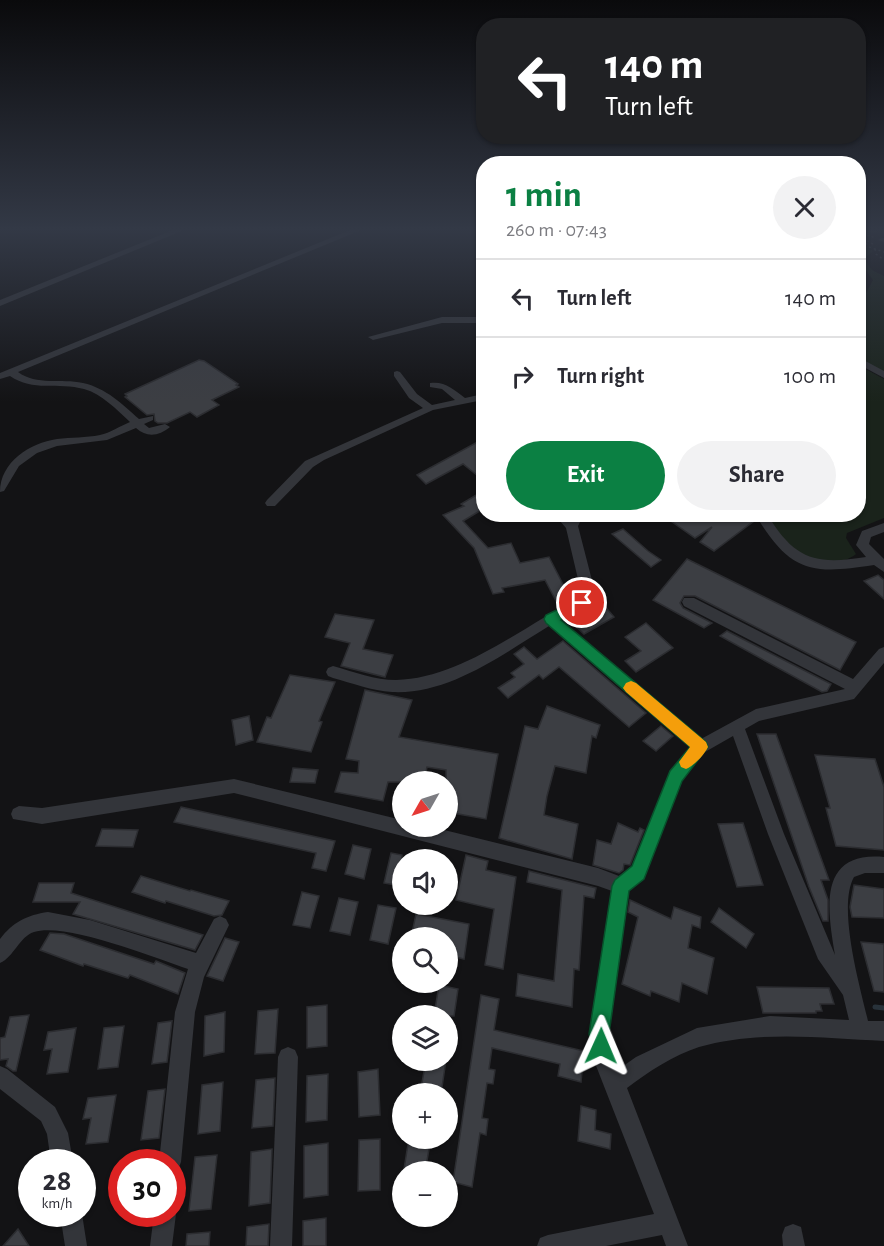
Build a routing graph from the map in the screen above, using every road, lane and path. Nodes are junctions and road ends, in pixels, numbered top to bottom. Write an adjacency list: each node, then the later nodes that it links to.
1 (42, 286): 3 (street)
2 (220, 286): 9 (street)
3 (0, 303)
4 (476, 320): 5 (street)
5 (438, 321): 6 (street); 7 (street)
6 (450, 329)
7 (377, 339)
8 (866, 365): 11 (street)
9 (11, 372): 12 (street); 17 (street)
10 (397, 374): 16 (street)
11 (884, 375)
12 (0, 376)
13 (434, 385): 15 (street)
14 (476, 398): 15 (street)
15 (461, 400): 16 (street)
16 (430, 408): 20 (street)
17 (143, 421): 18 (street); 19 (street)
18 (165, 427)
19 (0, 488)
20 (271, 503)
21 (575, 522): 26 (street)
22 (766, 522): 24 (street)
23 (884, 527): 24 (street)
24 (880, 564)
25 (689, 602): 29 (street)
26 (550, 619): 28 (street); 31 (street)
27 (884, 653): 29 (street)
28 (333, 672)
29 (857, 688): 30 (street)
30 (735, 726): 31 (street); 38 (street)
31 (700, 747): 34 (street)
32 (19, 814): 34 (street)
33 (884, 865): 38 (street)
34 (621, 886): 43 (street)
35 (220, 925): 37 (street)
36 (0, 954): 37 (street)
37 (201, 964): 45 (street)
38 (852, 991): 39 (street)
39 (861, 1030): 40 (street); 43 (street)
40 (884, 1031)
41 (288, 1058): 51 (street)
42 (0, 1076): 44 (street)
43 (615, 1084): 46 (street)
44 (60, 1149)
45 (171, 1149)
46 (666, 1223): 52 (street); 53 (street)
47 (73, 1227): 49 (street)
48 (163, 1227): 50 (street)
49 (76, 1246)
50 (161, 1246)
51 (281, 1246)
52 (548, 1246)
53 (677, 1246)

